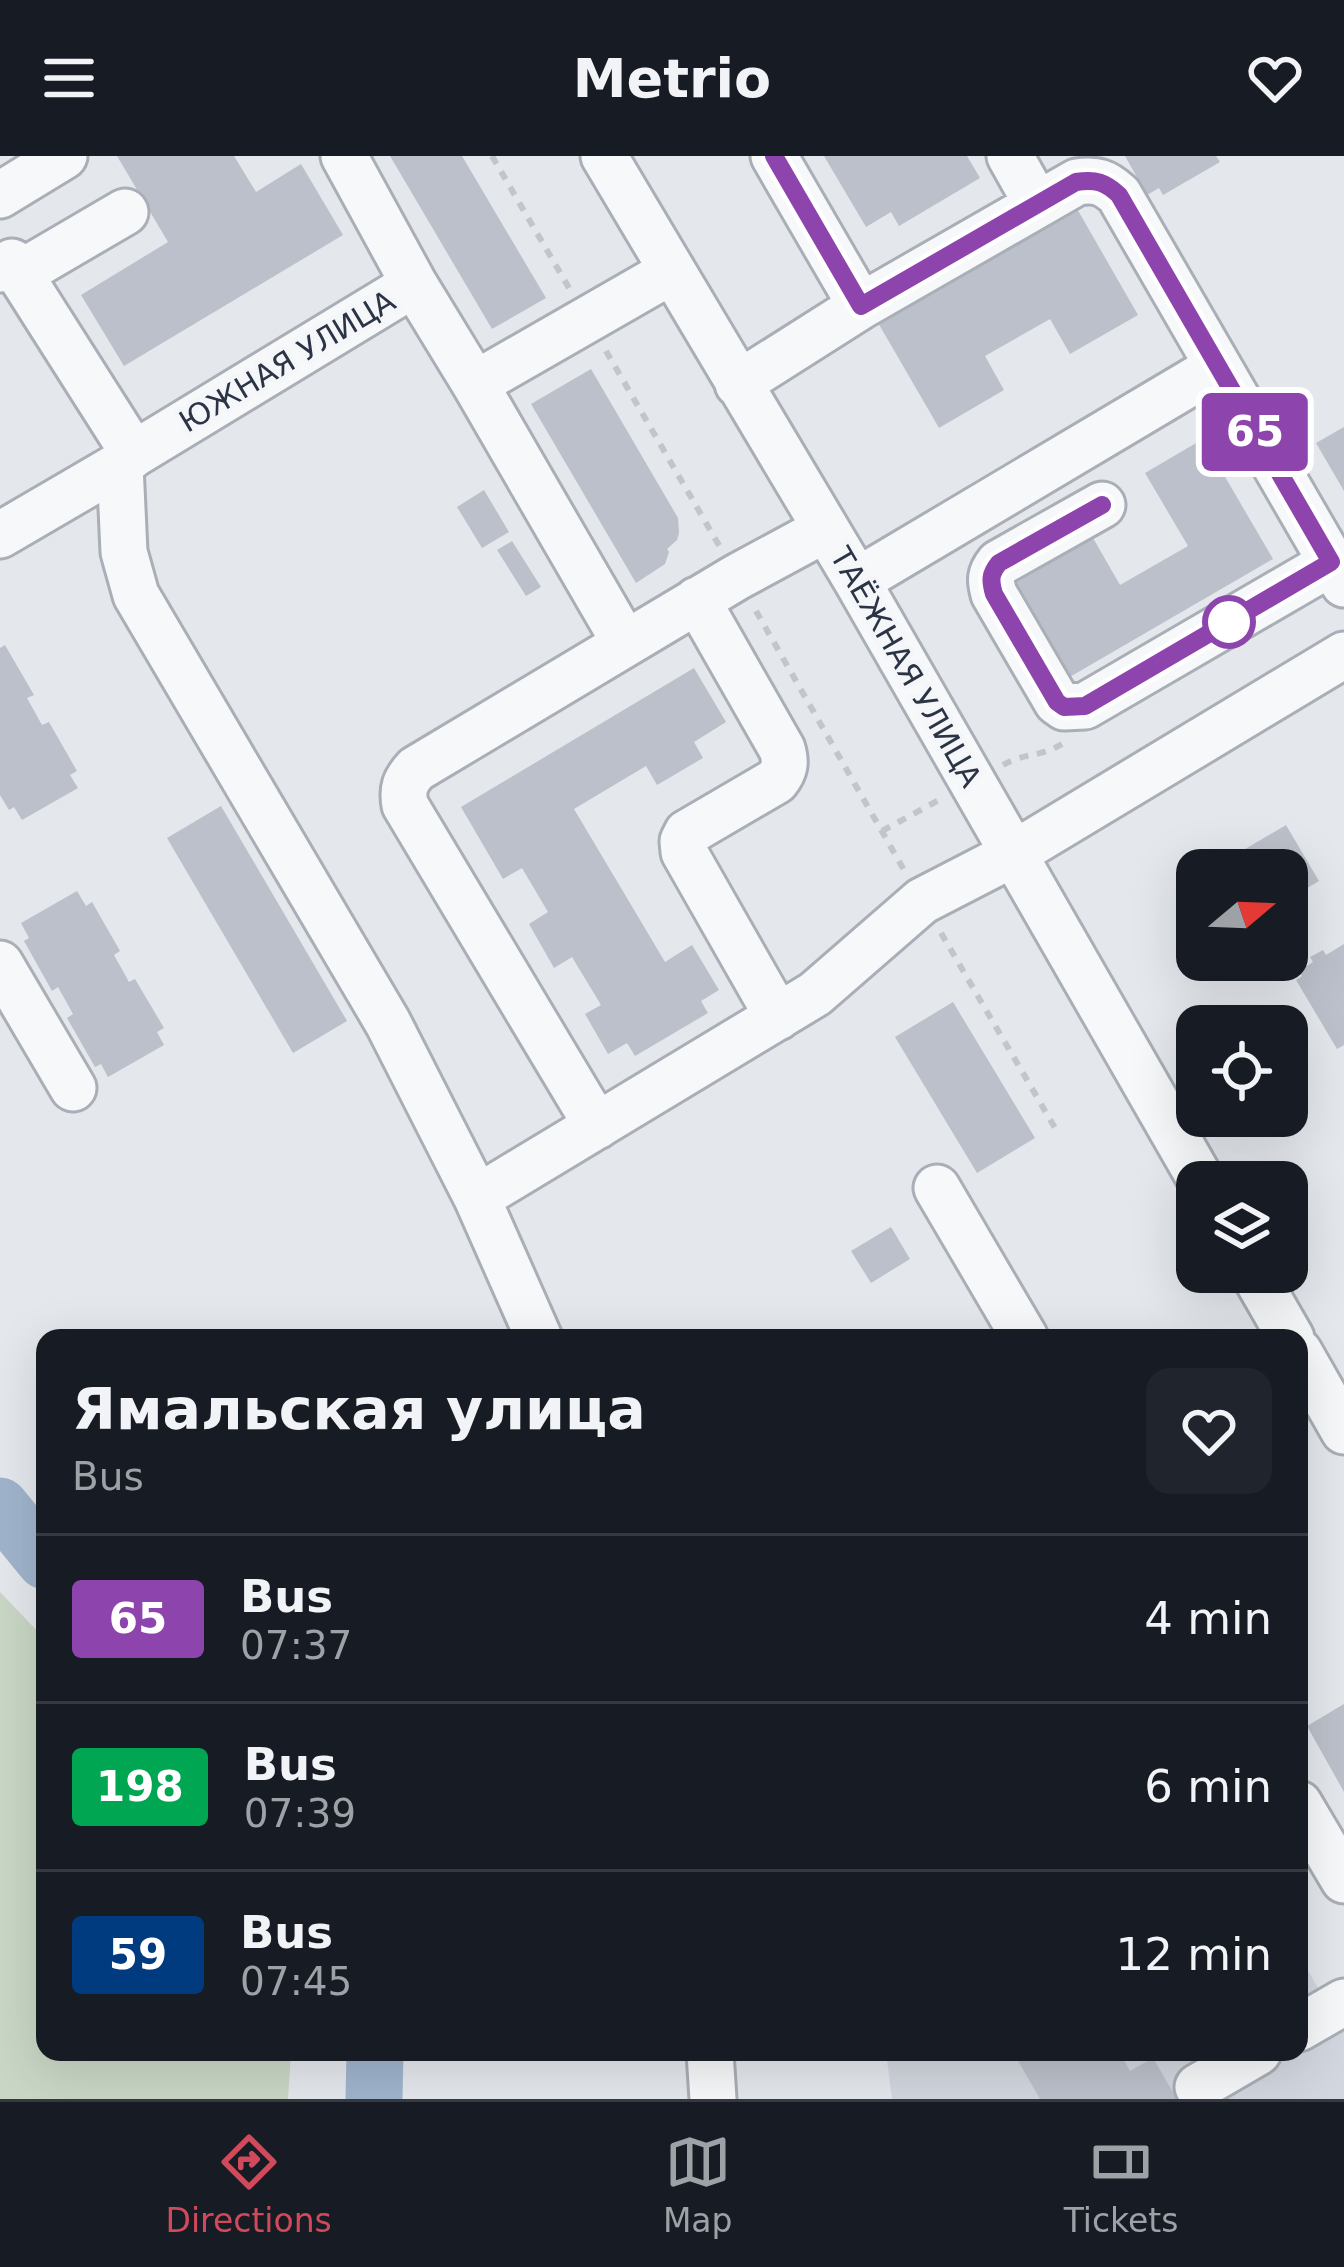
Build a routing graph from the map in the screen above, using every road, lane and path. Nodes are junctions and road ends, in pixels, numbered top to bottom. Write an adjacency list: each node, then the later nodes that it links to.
1 (64, 156): 7 (street)
2 (344, 156): 12 (street)
3 (492, 156): 14 (path)
4 (604, 156): 11 (street, ТАЁЖНАЯ УЛИЦА)
5 (774, 156): 13 (street)
6 (1010, 156): 8 (street)
7 (0, 194)
8 (1036, 205): 13 (street); 15 (street)
9 (125, 212): 10 (street)
10 (8, 261): 18 (street)
11 (672, 271): 14 (street); 16 (street, ТАЁЖНАЯ УЛИЦА)
12 (414, 284): 17 (street, ЮЖНАЯ УЛИЦА); 18 (street, ЮЖНАЯ УЛИЦА)
13 (861, 306): 16 (street)
14 (587, 319): 17 (street); 23 (path)
15 (1217, 367): 22 (street); 24 (street)
16 (738, 384): 20 (street, ТАЁЖНАЯ УЛИЦА)
17 (475, 385): 26 (street, ЮЖНАЯ УЛИЦА)
18 (127, 459): 21 (street, ЮЖНАЯ УЛИЦА); 37 (street)
19 (1102, 505): 22 (street)
20 (824, 530): 23 (street); 24 (street, ТАЁЖНАЯ УЛИЦА)
21 (0, 535)
22 (1338, 573)
23 (737, 577): 25 (street); 29 (path)
24 (857, 581): 28 (street, ТАЁЖНАЯ УЛИЦА)
25 (698, 600): 26 (street); 31 (street)
26 (626, 643): 33 (street)
27 (1344, 655): 28 (street)
28 (1015, 853): 29 (street); 35 (street, ТАЁЖНАЯ УЛИЦА)
29 (922, 902): 31 (street); 34 (path)
30 (0, 964): 32 (street)
31 (778, 1017): 33 (street)
32 (73, 1088)
33 (597, 1126): 37 (street)
34 (1058, 1133)
35 (1190, 1161)
36 (937, 1188): 40 (street)
37 (477, 1198): 39 (street)
38 (1265, 1293): 41 (street)
39 (535, 1329)
40 (1020, 1329)
41 (1286, 1329)
42 (1308, 1368): 43 (street)
43 (1344, 1432)
44 (1308, 1819): 45 (street)
45 (1344, 1880)
46 (1344, 2002): 47 (street)
47 (1308, 2023)
48 (711, 2061): 51 (street)
49 (1242, 2061): 50 (street)
50 (1198, 2086)
51 (713, 2099)

